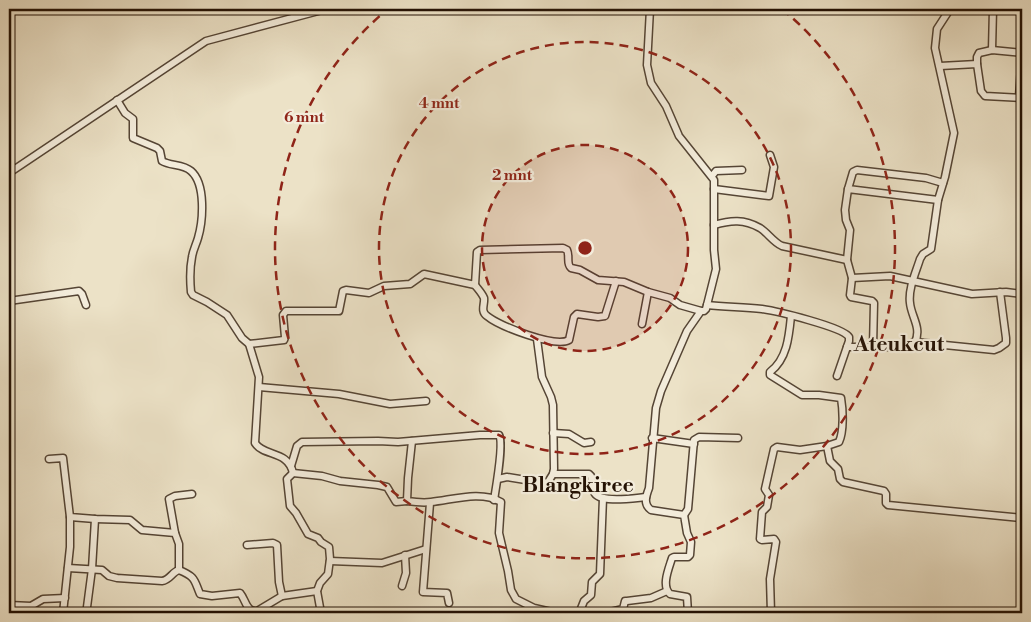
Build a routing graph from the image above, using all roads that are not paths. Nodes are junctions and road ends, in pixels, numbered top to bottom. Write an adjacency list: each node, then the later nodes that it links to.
1 (326, 9): 10 (street)
2 (650, 9): 14 (street)
3 (950, 9): 8 (street)
4 (993, 9): 5 (street)
5 (992, 50): 6 (street); 7 (street)
6 (1022, 53): 9 (street)
7 (977, 64): 8 (street); 9 (street)
8 (940, 66): 15 (street)
9 (1021, 98)
10 (117, 100): 13 (street); 36 (street)
11 (770, 155): 17 (street)
12 (742, 170): 14 (street)
13 (9, 173)
14 (712, 176): 17 (street)
15 (944, 180): 16 (street); 18 (street)
16 (848, 188): 18 (street); 20 (street)
17 (714, 189): 19 (street)
18 (938, 200): 22 (street)
19 (714, 225): 20 (street); 30 (street)
20 (847, 260): 21 (street)
21 (852, 278): 22 (street); 38 (street)
22 (913, 280): 26 (street); 35 (street)
23 (616, 281): 24 (street); 25 (street); 34 (street)
24 (475, 284): 34 (street); 36 (street)
25 (648, 292): 31 (street); 33 (street)
26 (1000, 292): 27 (street); 35 (street)
27 (1022, 294)
28 (9, 301): 29 (street)
29 (86, 305)
30 (707, 305): 31 (street); 32 (street)
31 (701, 311): 43 (street)
32 (791, 316): 37 (street); 48 (street)
33 (642, 324)
34 (537, 339): 42 (street)
35 (915, 342): 38 (street)
36 (249, 344): 40 (street)
37 (846, 347): 38 (street); 39 (street)
38 (873, 347)
39 (836, 376)
40 (259, 387): 41 (street); 50 (street)
41 (426, 401)
42 (554, 433): 46 (street); 51 (street)
43 (652, 438): 47 (street); 55 (street)
44 (738, 438): 47 (street)
45 (412, 441): 50 (street); 52 (street); 57 (street)
46 (592, 442)
47 (694, 444): 59 (street)
48 (827, 446): 61 (street); 83 (street)
49 (49, 459): 60 (street)
50 (292, 470): 57 (street); 67 (street)
51 (553, 474): 52 (street); 54 (street)
52 (498, 479): 56 (street)
53 (192, 494): 63 (street)
54 (603, 498): 55 (street); 56 (street)
55 (646, 498): 59 (street)
56 (494, 500): 58 (street)
57 (407, 501): 58 (street)
58 (430, 503): 65 (street)
59 (684, 515): 73 (street)
60 (70, 517): 62 (street); 68 (street)
61 (1022, 518)
62 (95, 519): 63 (street); 69 (street)
63 (175, 533): 70 (street)
64 (247, 545): 74 (street)
65 (426, 549): 66 (street); 76 (street)
66 (405, 555): 67 (street); 71 (street)
67 (330, 561): 72 (street)
68 (68, 568): 69 (street); 75 (street)
69 (92, 569): 70 (street); 78 (street)
70 (180, 570): 74 (street)
71 (402, 586)
72 (317, 591): 74 (street); 80 (street)
73 (667, 591): 81 (street); 82 (street)
74 (282, 596)
75 (64, 598): 77 (street); 79 (street)
76 (449, 603)
77 (9, 605)
78 (87, 607)
79 (62, 613)
80 (321, 613)
81 (606, 613)
82 (688, 613)
83 (771, 613)

